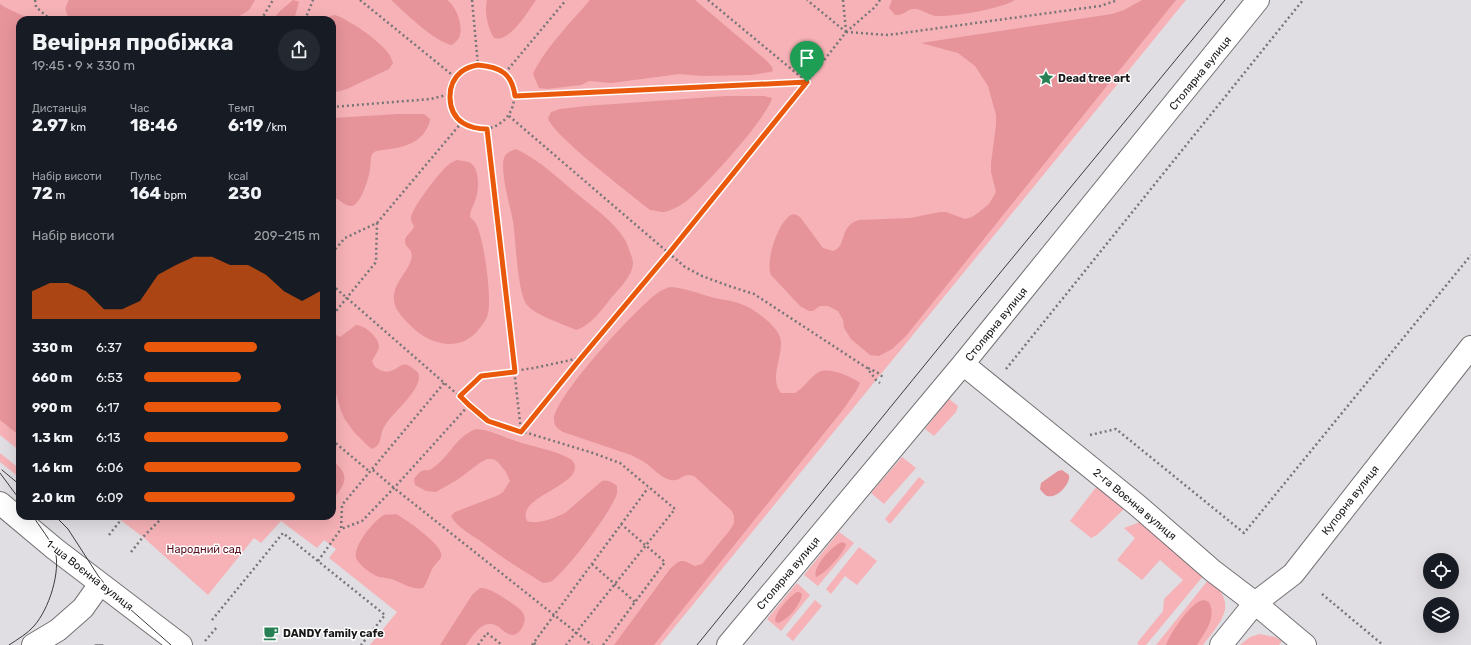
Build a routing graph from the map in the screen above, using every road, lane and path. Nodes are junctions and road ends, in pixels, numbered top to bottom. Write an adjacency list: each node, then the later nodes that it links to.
1 (35, 0): 14 (path)
2 (273, 0): 15 (path)
3 (313, 0): 16 (path)
4 (360, 0): 20 (path)
5 (472, 0): 18 (path)
6 (566, 0): 19 (path)
7 (708, 0): 21 (path)
8 (807, 0): 17 (path)
9 (843, 0): 17 (path)
10 (880, 0): 17 (path)
11 (1118, 0): 17 (path)
12 (1258, 0): 37 (street, Столярна вулиця)
13 (1303, 0): 39 (path)
14 (46, 16)
15 (263, 16)
16 (307, 16)
17 (846, 32): 21 (path)
18 (478, 65): 19 (path); 20 (path)
19 (505, 73): 23 (path)
20 (456, 78): 22 (path)
21 (807, 82): 23 (path); 30 (path)
22 (450, 94): 24 (path); 26 (path)
23 (515, 96): 25 (path)
24 (336, 107)
25 (509, 116): 27 (path); 30 (path)
26 (462, 122): 27 (path); 28 (path)
27 (487, 129): 40 (path)
28 (378, 223): 29 (path); 33 (path)
29 (336, 248)
30 (669, 253): 36 (path); 38 (path)
31 (1471, 255): 47 (path)
32 (336, 289): 33 (path)
33 (347, 298): 34 (path); 42 (path)
34 (336, 311)
35 (1471, 347): 69 (street, Купорна вулиця)
36 (581, 358): 40 (path); 46 (path)
37 (963, 364): 69 (street, 2-га Воєнна вулиця); 85 (street, Столярна вулиця)
38 (868, 368): 41 (path); 43 (path)
39 (1005, 371)
40 (515, 372): 44 (path); 46 (path)
41 (884, 379)
42 (444, 383): 44 (path); 49 (path)
43 (880, 383)
44 (460, 396): 45 (path)
45 (469, 405): 46 (path); 51 (path)
46 (521, 432): 52 (path)
47 (1088, 436)
48 (336, 443): 50 (path)
49 (373, 470): 50 (path); 51 (path)
50 (370, 472): 59 (path)
51 (394, 488): 59 (path); 70 (path)
52 (648, 488): 58 (path); 61 (path)
53 (0, 503): 54 (street, 1-ша Воєнна вулиця)
54 (16, 516)
55 (20, 520): 65 (street, 1-ша Воєнна вулиця)
56 (121, 520): 60 (path)
57 (160, 520): 62 (path)
58 (621, 524): 61 (path); 64 (path)
59 (341, 529): 63 (path)
60 (109, 535)
61 (645, 546): 66 (path); 68 (path)
62 (131, 552)
63 (318, 561): 71 (path); 78 (path)
64 (592, 564): 66 (path); 70 (path)
65 (100, 584): 75 (street); 76 (street, 1-ша Воєнна вулиця)
66 (615, 584): 68 (path); 73 (path)
67 (1322, 594): 88 (path)
68 (635, 602): 84 (path)
69 (1255, 603): 86 (street, Купорна вулиця); 87 (street, 2-га Воєнна вулиця)
70 (554, 615): 73 (path); 74 (path)
71 (212, 620)
72 (218, 626): 77 (path)
73 (576, 633): 82 (path); 83 (path)
74 (533, 644): 81 (path)
75 (33, 645)
76 (181, 645)
77 (202, 645)
78 (361, 645)
79 (478, 645): 80 (path)
80 (502, 645)
81 (537, 645)
82 (566, 645)
83 (592, 645)
84 (603, 645)
85 (728, 645)
86 (1221, 645)
87 (1305, 645)
88 (1384, 645)

